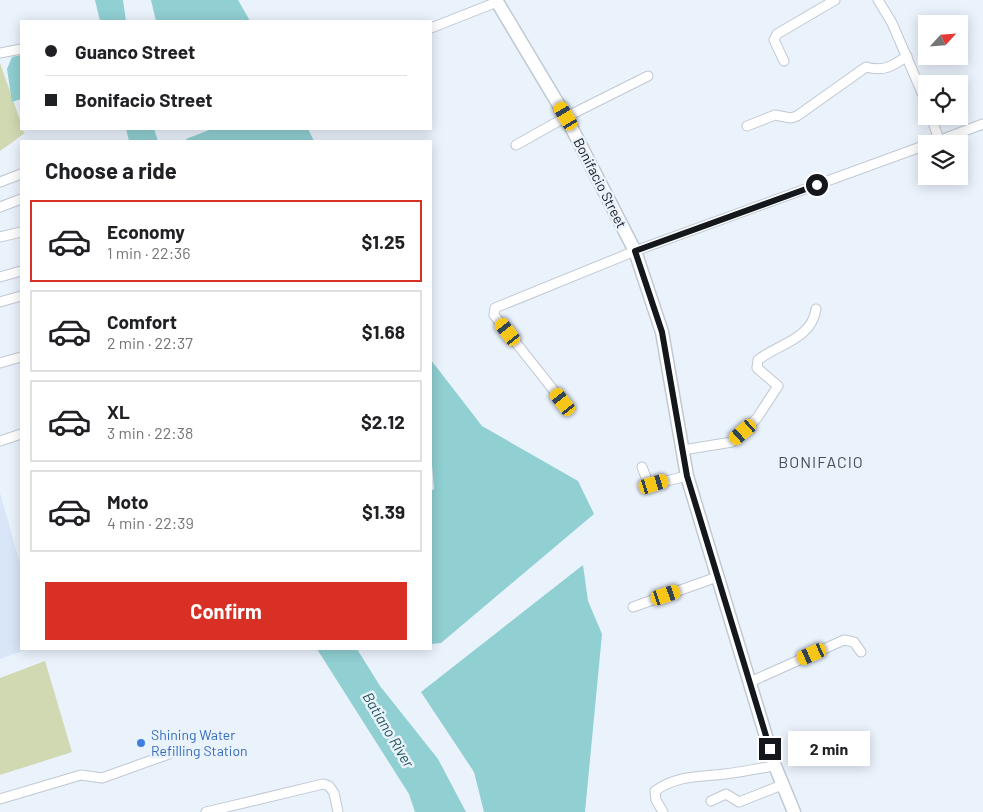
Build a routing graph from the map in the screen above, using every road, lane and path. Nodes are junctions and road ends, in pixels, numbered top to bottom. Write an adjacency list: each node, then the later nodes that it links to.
1 (835, 0): 8 (street)
2 (878, 0): 7 (street)
3 (496, 1): 4 (street); 11 (street, Bonifacio Street)
4 (432, 28)
5 (20, 50): 6 (street)
6 (0, 53)
7 (907, 56): 10 (street); 13 (street)
8 (784, 61)
9 (648, 76): 11 (street)
10 (918, 83)
11 (566, 116): 15 (street); 23 (street, Bonifacio Street)
12 (983, 124): 14 (street)
13 (747, 126)
14 (953, 135)
15 (516, 145)
16 (918, 148): 23 (street)
17 (20, 174): 18 (street)
18 (0, 182)
19 (20, 199): 20 (street)
20 (0, 206)
21 (20, 232): 22 (street)
22 (0, 237)
23 (635, 251): 31 (street); 34 (street, Bonifacio Street)
24 (20, 271): 25 (street)
25 (0, 277)
26 (20, 296): 27 (street)
27 (0, 302)
28 (816, 309): 34 (street)
29 (20, 357): 30 (street)
30 (0, 364)
31 (563, 402)
32 (20, 434): 33 (street)
33 (0, 441)
34 (683, 450): 36 (street, Bonifacio Street)
35 (642, 467): 36 (street)
36 (687, 476): 37 (street, Bonifacio Street)
37 (717, 577): 38 (street); 40 (street, Bonifacio Street)
38 (633, 607)
39 (861, 652): 40 (street)
40 (750, 682): 42 (street, Bonifacio Street)
41 (169, 754): 44 (street)
42 (776, 766): 43 (street, Bonifacio Street); 48 (street)
43 (782, 785): 45 (street); 49 (street, Bonifacio Street)
44 (0, 798)
45 (711, 801)
46 (206, 812): 47 (street)
47 (338, 812)
48 (663, 812)
49 (794, 812)

